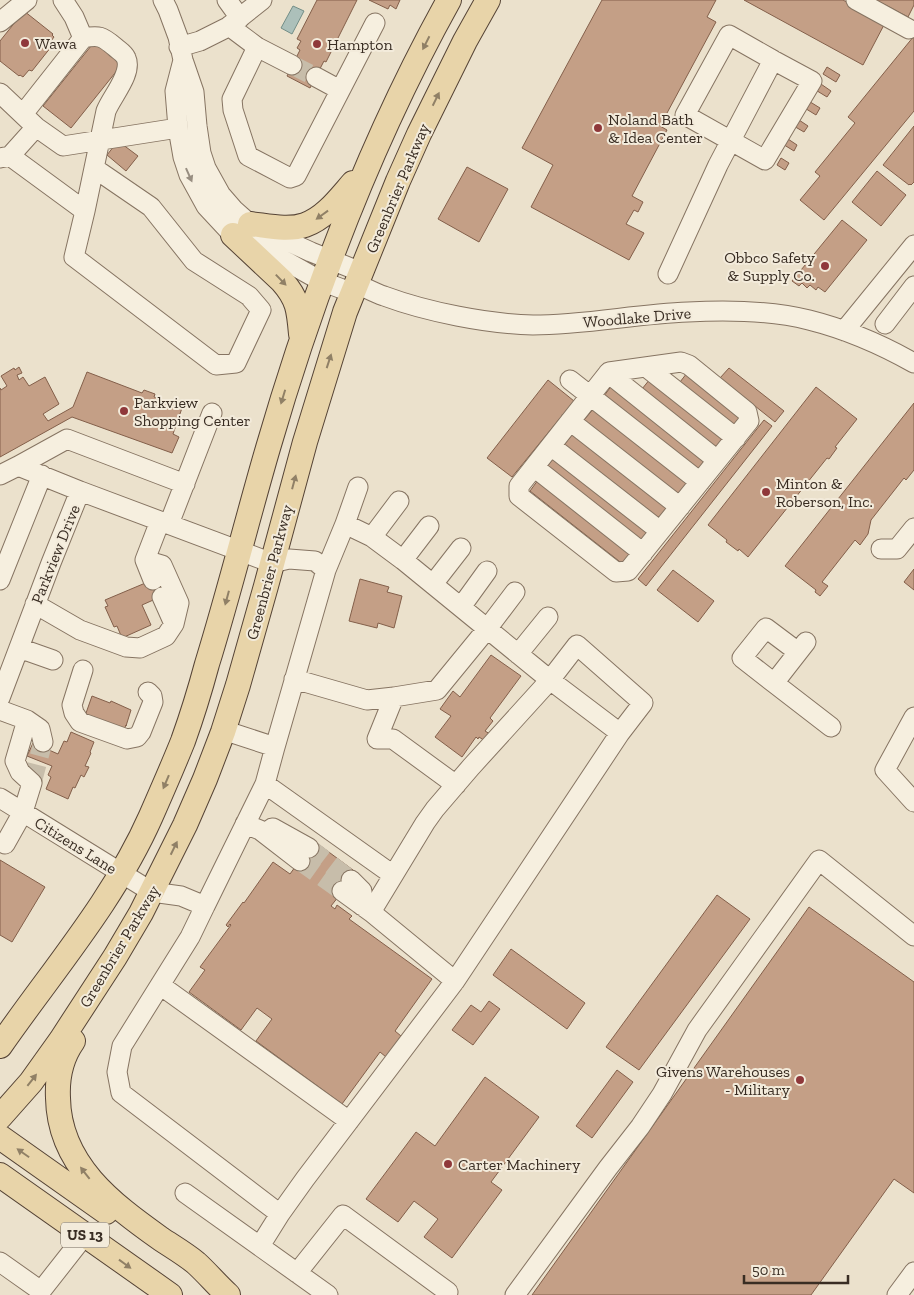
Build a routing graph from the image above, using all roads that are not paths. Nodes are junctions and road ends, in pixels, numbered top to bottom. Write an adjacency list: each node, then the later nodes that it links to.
1 (27, 0): 9 (street)
2 (63, 0): 13 (street)
3 (163, 0): 15 (street, Woodlake Drive)
4 (227, 0): 10 (street)
5 (262, 0): 10 (street)
6 (449, 0): 26 (main road, Greenbrier Parkway, one-way to 26)
7 (488, 0): 33 (main road, Greenbrier Parkway, one-way to 7)
8 (856, 0): 12 (street)
9 (0, 22)
10 (234, 22): 14 (street); 15 (street)
11 (375, 24): 19 (street)
12 (909, 29)
13 (83, 38): 21 (street); 23 (street)
14 (257, 47): 17 (street); 19 (street)
15 (181, 53): 22 (street, Woodlake Drive); 29 (street, Woodlake Drive)
16 (773, 60): 24 (street); 24 (street); 24 (street)
17 (292, 65)
18 (316, 77): 19 (street)
19 (340, 90)
20 (0, 93): 21 (street)
21 (29, 120): 23 (street); 25 (street)
22 (178, 128): 23 (street); 29 (street, Woodlake Drive, one-way to 29)
23 (100, 140): 27 (street)
24 (731, 140): 32 (street)
25 (5, 157): 28 (street)
26 (367, 167): 29 (main road, one-way to 29); 31 (main road, Greenbrier Parkway)
27 (94, 168): 28 (street); 28 (street)
28 (85, 211)
29 (241, 229): 31 (street, Woodlake Drive); 37 (main road, one-way to 37)
30 (910, 257): 36 (street)
31 (325, 270): 33 (street, Woodlake Drive); 37 (main road, Greenbrier Parkway)
32 (668, 274)
33 (357, 283): 36 (street, Woodlake Drive); 70 (main road, Greenbrier Parkway, one-way to 33)
34 (914, 286): 35 (street)
35 (885, 324)
36 (844, 331): 38 (street, Woodlake Drive)
37 (302, 339): 66 (main road, Greenbrier Parkway, one-way to 66)
38 (914, 363)
39 (646, 367): 40 (street); 45 (street); 45 (street)
40 (608, 374): 42 (street); 47 (street)
41 (570, 380): 42 (street)
42 (590, 396): 44 (street); 52 (street)
43 (212, 413): 53 (street)
44 (570, 421): 46 (street); 57 (street)
45 (736, 438): 47 (street)
46 (551, 446): 49 (street); 62 (street)
47 (717, 460): 52 (street)
48 (18, 466): 50 (street); 51 (street); 53 (street)
49 (534, 467): 67 (street); 67 (street)
50 (0, 475)
51 (42, 475): 55 (street); 73 (street)
52 (700, 482): 57 (street)
53 (185, 484): 58 (street)
54 (358, 487): 59 (street)
55 (80, 491): 58 (street, Parkview Drive); 78 (street, Parkview Drive)
56 (399, 502): 63 (street)
57 (680, 506): 62 (street)
58 (164, 523): 66 (street, Parkview Drive); 68 (street)
59 (345, 524): 63 (street); 71 (street)
60 (429, 526): 69 (street)
61 (914, 528): 65 (street)
62 (660, 531): 67 (street)
63 (372, 537): 69 (street)
64 (461, 548): 75 (street)
65 (881, 549)
66 (240, 551): 70 (street, Parkview Drive); 109 (main road, Greenbrier Parkway, one-way to 109)
67 (642, 553)
68 (145, 560): 74 (street); 81 (street)
69 (403, 560): 75 (street)
70 (272, 563): 71 (street); 97 (main road, Greenbrier Parkway)
71 (326, 570): 87 (street)
72 (487, 571): 79 (street)
73 (0, 580)
74 (153, 580)
75 (433, 584): 79 (street)
76 (516, 592): 82 (street)
77 (162, 597): 81 (street)
78 (35, 604): 81 (street); 83 (street, Parkview Drive)
79 (461, 607): 82 (street)
80 (548, 617): 84 (street)
81 (174, 624)
82 (487, 629): 84 (street); 91 (street)
83 (19, 648): 85 (street); 92 (street, Parkview Drive)
84 (518, 654): 88 (street)
85 (53, 660)
86 (83, 670): 90 (street)
87 (294, 679): 91 (street); 100 (street)
88 (550, 680): 98 (street); 98 (street); 102 (street)
89 (774, 683): 89 (street); 96 (street)
90 (148, 692)
91 (394, 697): 102 (street)
92 (0, 698)
93 (0, 710): 95 (street)
94 (914, 717): 104 (street)
95 (27, 720): 99 (street); 105 (street)
96 (830, 727)
97 (223, 730): 100 (street); 112 (main road, Greenbrier Parkway, one-way to 97)
98 (620, 733): 117 (street)
99 (44, 742)
100 (275, 747): 101 (street)
101 (265, 784): 106 (street); 110 (street)
102 (456, 785): 110 (street)
103 (0, 798): 105 (street, Citizens Lane)
104 (914, 802)
105 (23, 812): 107 (street); 109 (street, Citizens Lane)
106 (253, 827): 108 (street); 113 (street)
107 (5, 844)
108 (301, 859)
109 (121, 873): 112 (street, Citizens Lane); 116 (main road, Greenbrier Parkway)
110 (393, 876): 114 (street)
111 (343, 890): 114 (street)
112 (152, 892): 113 (street); 118 (main road, Greenbrier Parkway)
113 (205, 906): 119 (street)
114 (366, 908): 117 (street)
115 (914, 936): 139 (street)
116 (76, 940): 120 (main road); 121 (main road, Greenbrier Parkway)
117 (455, 980): 123 (street)
118 (98, 982): 122 (main road, Greenbrier Parkway, one-way to 118); 136 (main road, one-way to 118)
119 (160, 985): 123 (street); 127 (street)
120 (0, 1025)
121 (0, 1046)
122 (0, 1117)
123 (349, 1121): 127 (street)
124 (0, 1137): 135 (main road, US 13, one-way to 124)
125 (0, 1175): 128 (main road, US 13)
126 (185, 1193): 129 (street)
127 (280, 1214): 129 (street)
128 (84, 1235): 133 (street); 134 (main road, US 13, one-way to 134)
129 (260, 1246): 132 (street)
130 (0, 1262): 133 (street)
131 (914, 1272): 140 (street)
132 (296, 1273): 137 (street); 138 (street)
133 (42, 1294)
134 (170, 1295)
135 (224, 1295)
136 (228, 1295)
137 (328, 1295)
138 (446, 1295)
139 (516, 1295)
140 (897, 1295)

